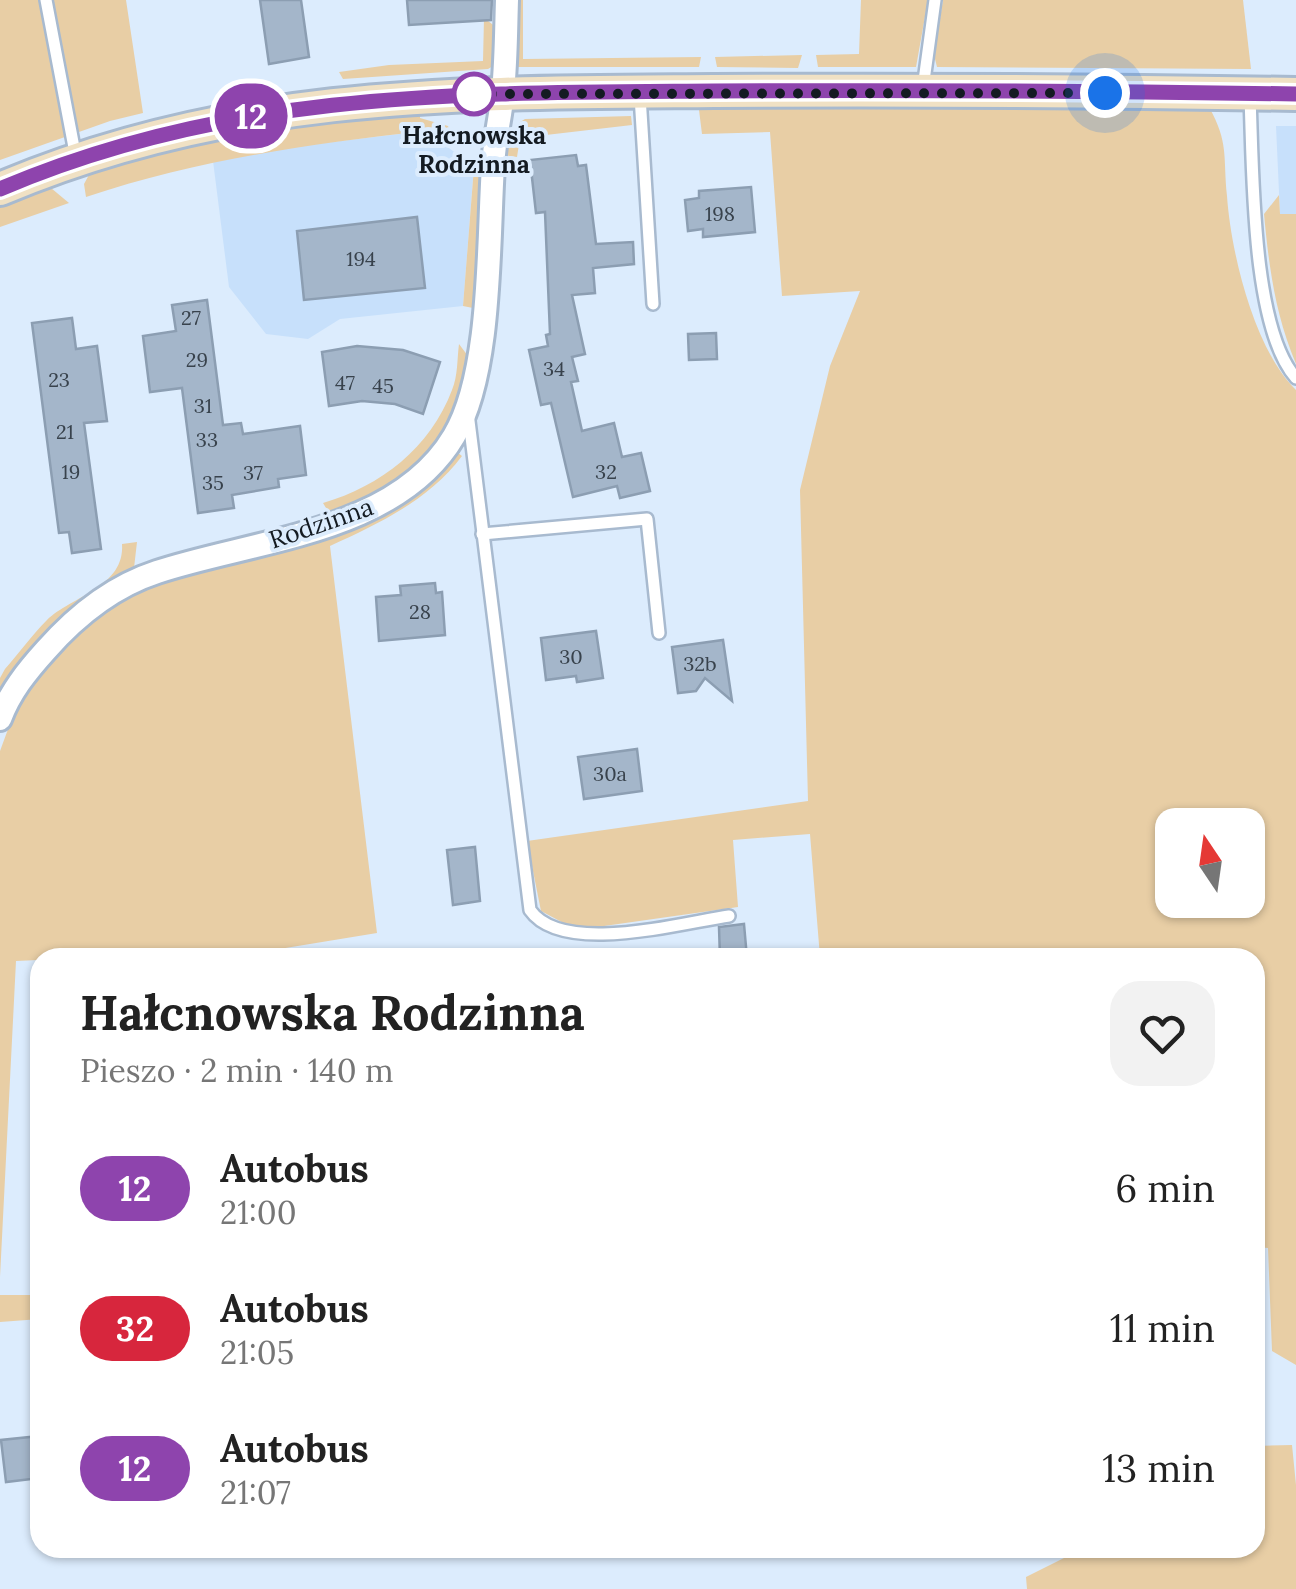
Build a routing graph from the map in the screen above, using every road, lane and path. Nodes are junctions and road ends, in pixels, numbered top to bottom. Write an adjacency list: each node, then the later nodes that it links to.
1 (46, 0): 9 (lane)
2 (507, 0): 6 (street, Rodzinna)
3 (935, 0): 5 (lane)
4 (640, 92): 5 (street); 6 (street); 11 (lane)
5 (923, 92): 7 (street)
6 (503, 93): 9 (street); 13 (street, Rodzinna)
7 (1250, 94): 8 (street); 12 (lane)
8 (1296, 94)
9 (76, 158): 10 (street)
10 (0, 189)
11 (653, 304)
12 (1296, 378)
13 (467, 404): 14 (lane); 16 (street, Rodzinna)
14 (482, 534): 15 (lane); 17 (lane)
15 (658, 633)
16 (0, 719)
17 (728, 916)

